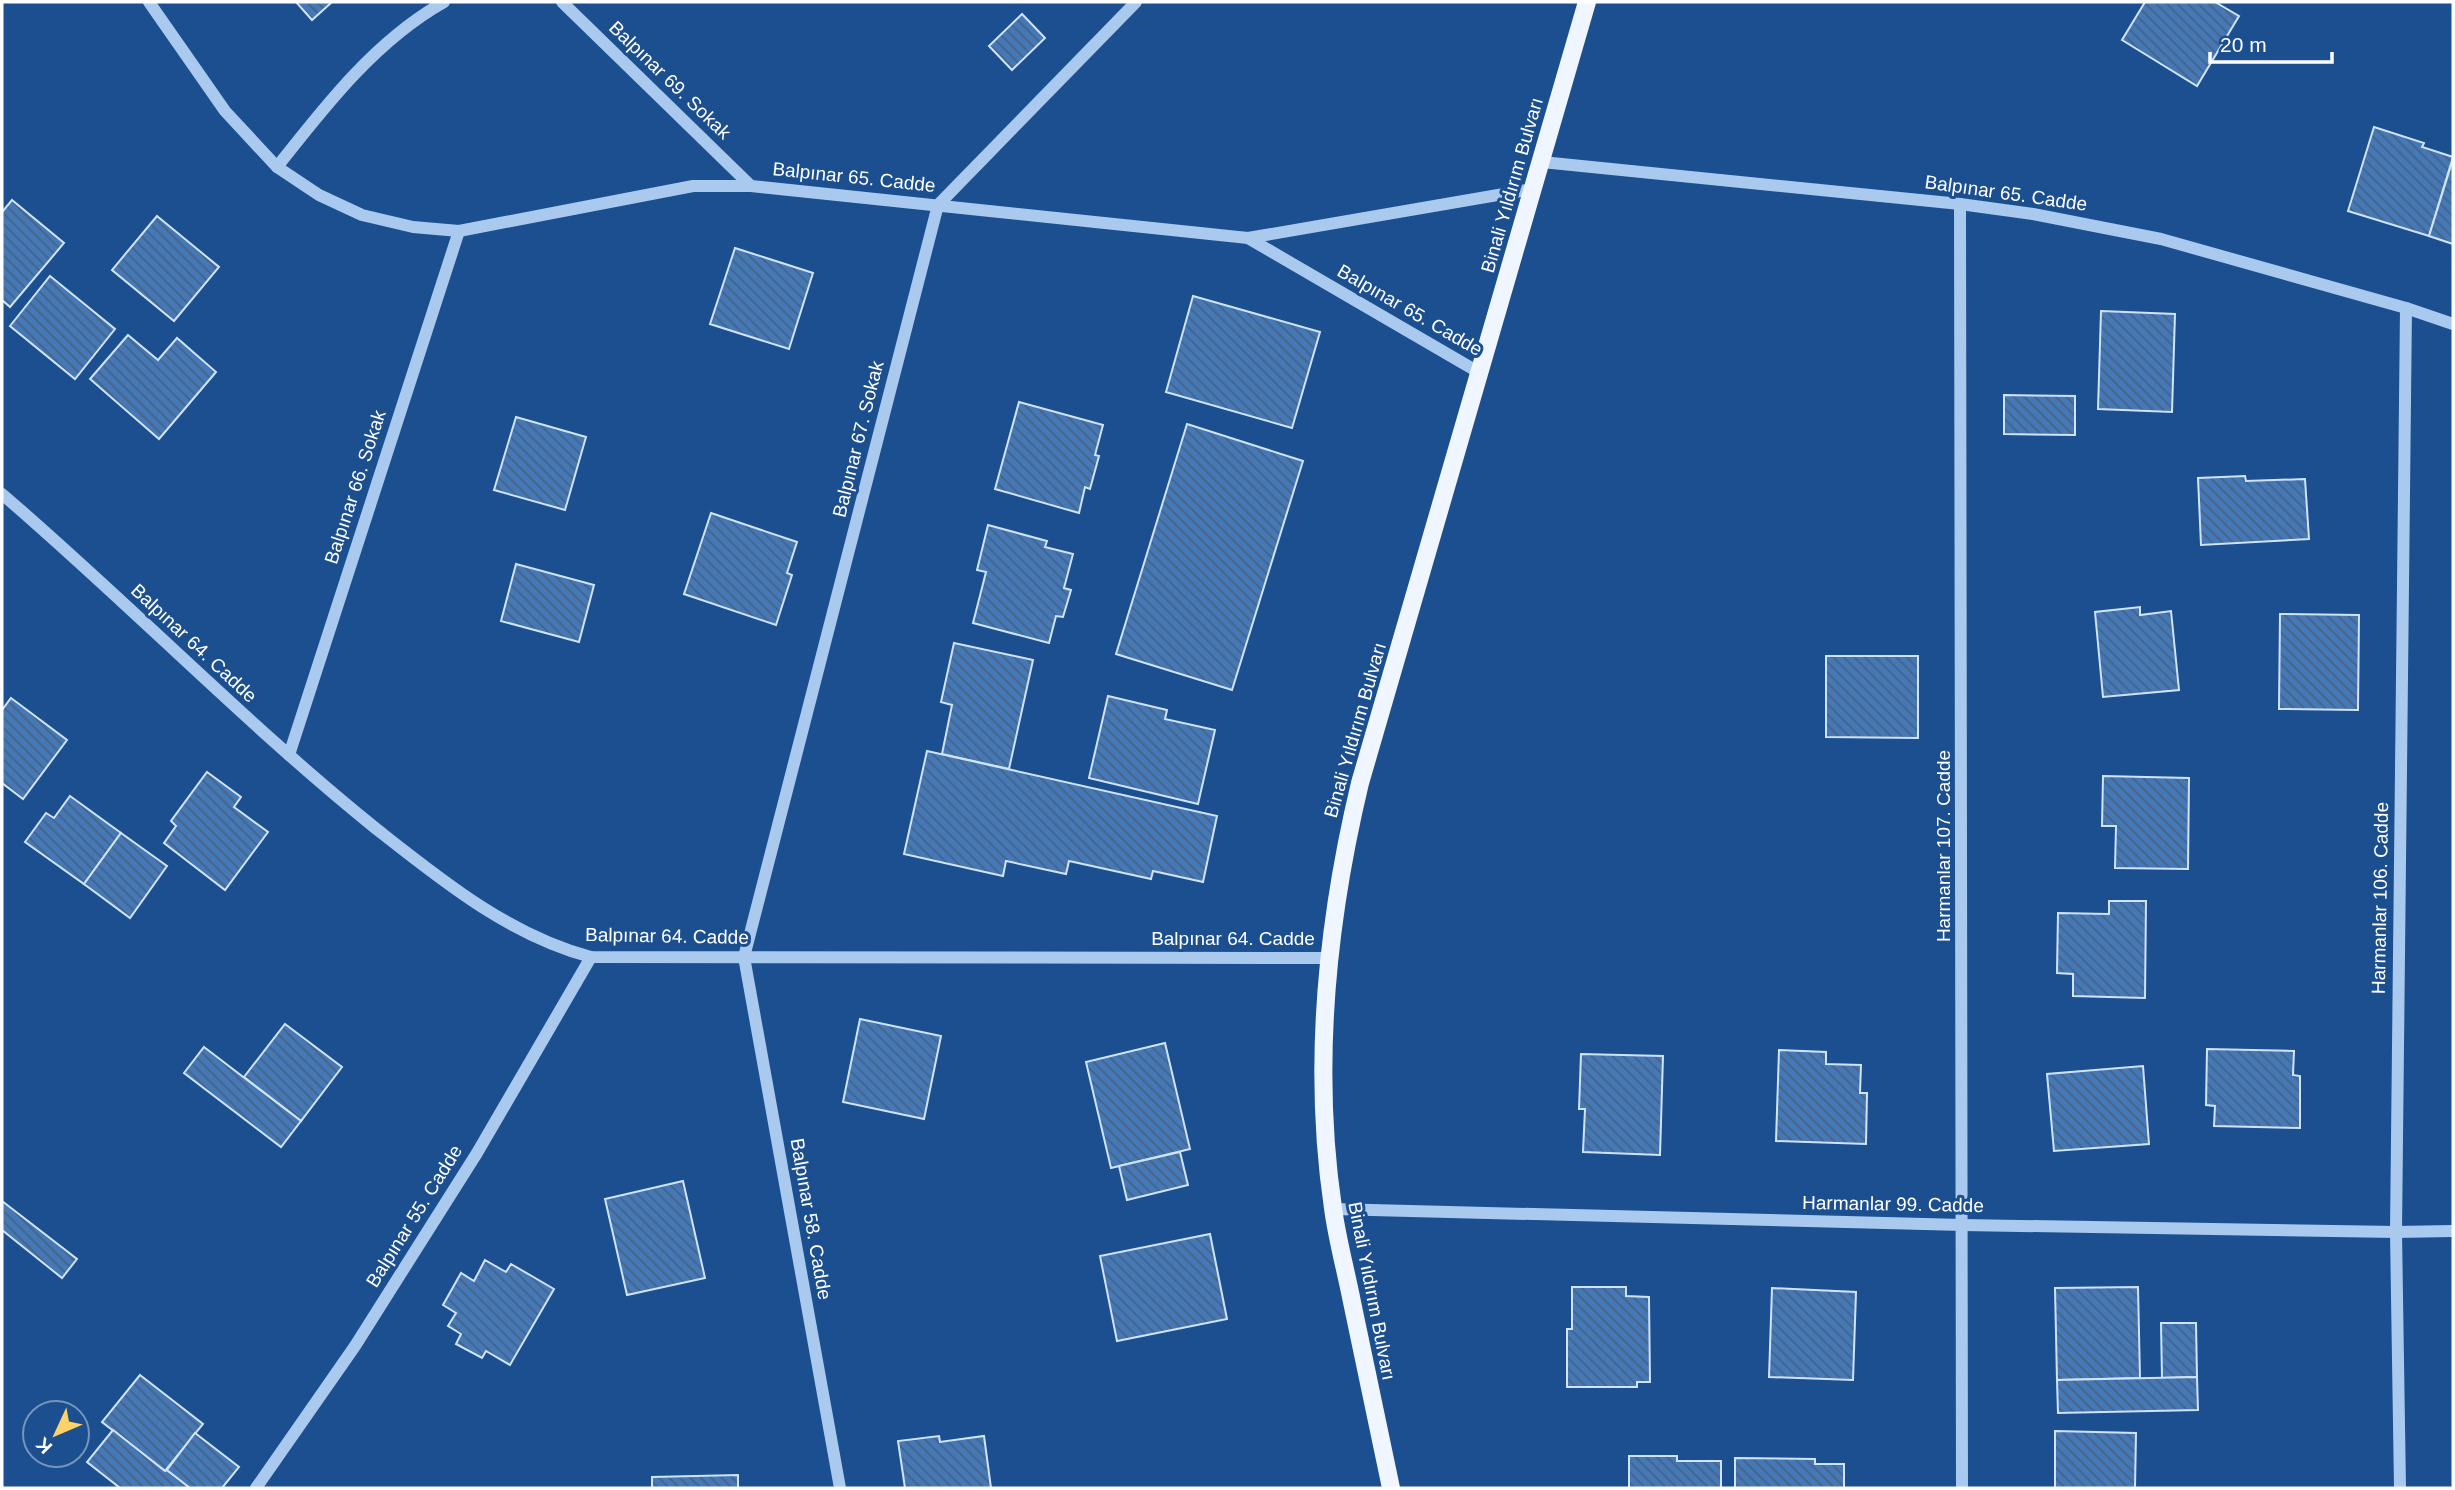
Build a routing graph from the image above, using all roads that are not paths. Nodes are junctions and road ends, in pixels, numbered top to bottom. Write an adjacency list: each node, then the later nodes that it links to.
1 (149, 2): 7 (street)
2 (444, 2): 7 (street)
3 (562, 2): 8 (street, Balpınar 69. Sokak)
4 (1136, 2): 11 (street, Balpınar 67. Sokak)
5 (1587, 2): 6 (main road, Binali Yıldırım Bulvarı)
6 (1542, 162): 9 (main road, Binali Yıldırım Bulvarı); 10 (street, Balpınar 65. Cadde)
7 (277, 167): 12 (street)
8 (751, 186): 11 (street, Balpınar 65. Cadde); 12 (street, Balpınar 65. Cadde)
9 (1533, 189): 13 (street, Balpınar 65. Cadde); 16 (main road, Binali Yıldırım Bulvarı)
10 (1960, 204): 14 (street, Balpınar 65. Cadde); 23 (street, Harmanlar 107. Cadde)
11 (938, 205): 13 (street, Balpınar 65. Cadde); 20 (street, Balpınar 67. Sokak)
12 (459, 231): 18 (street, Balpınar 66. Sokak)
13 (1248, 238): 16 (street, Balpınar 65. Cadde)
14 (2406, 308): 15 (street, Balpınar 65. Cadde); 25 (street, Harmanlar 106. Cadde)
15 (2453, 324)
16 (1480, 373): 21 (main road, Binali Yıldırım Bulvarı)
17 (2, 494): 18 (street, Balpınar 64. Cadde)
18 (289, 755): 19 (street, Balpınar 64. Cadde)
19 (591, 957): 20 (street, Balpınar 64. Cadde); 26 (street, Balpınar 55. Cadde)
20 (744, 957): 21 (street, Balpınar 64. Cadde); 27 (street, Balpınar 58. Cadde)
21 (1328, 958): 22 (main road, Binali Yıldırım Bulvarı)
22 (1333, 1209): 23 (street, Harmanlar 99. Cadde); 28 (main road, Binali Yıldırım Bulvarı)
23 (1963, 1225): 25 (street, Harmanlar 99. Cadde); 29 (street, Harmanlar 107. Cadde)
24 (2453, 1231): 25 (street, Harmanlar 99. Cadde)
25 (2396, 1232): 30 (street, Harmanlar 106. Cadde)
26 (256, 1488)
27 (840, 1488)
28 (1391, 1488)
29 (1962, 1488)
30 (2400, 1488)

